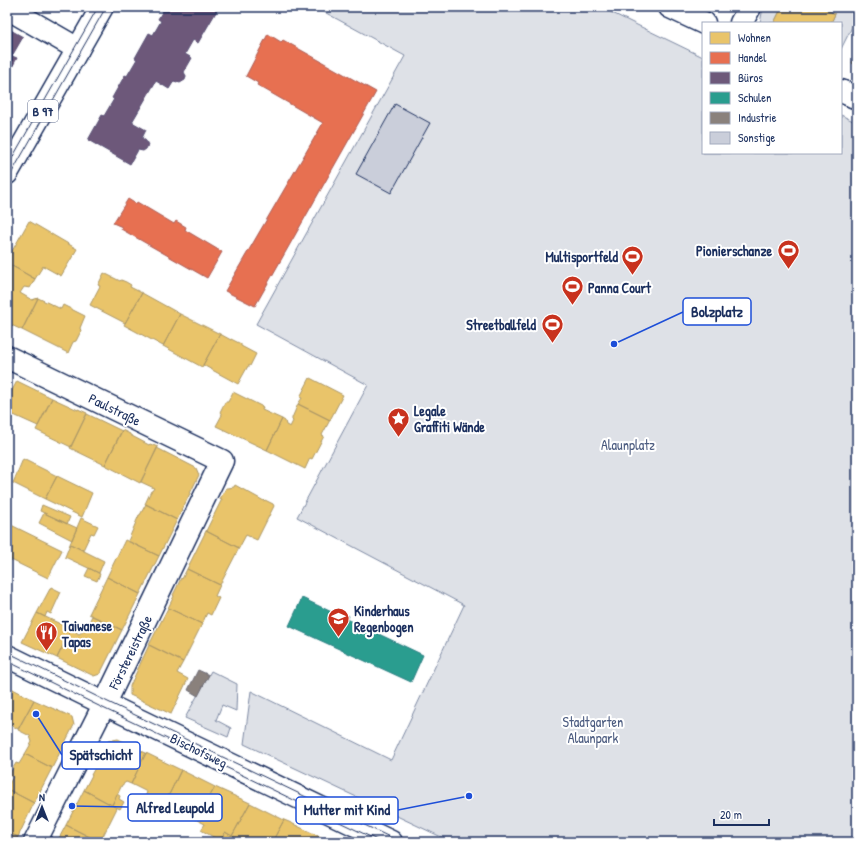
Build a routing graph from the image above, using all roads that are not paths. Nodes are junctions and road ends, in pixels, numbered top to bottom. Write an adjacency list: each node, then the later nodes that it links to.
1 (102, 7): 7 (street, B 97)
2 (670, 7): 5 (street)
3 (750, 7): 6 (street)
4 (7, 8): 7 (street)
5 (702, 22)
6 (742, 22)
7 (78, 49): 10 (street, B 97)
8 (842, 91): 9 (street)
9 (857, 98)
10 (7, 173)
11 (7, 357): 12 (street, Paulstraße)
12 (222, 461): 14 (street, Förstereistraße)
13 (7, 656): 14 (street, Bischofsweg)
14 (105, 704): 15 (street, Förstereistraße); 16 (street, Bischofsweg)
15 (35, 842)
16 (391, 842)

